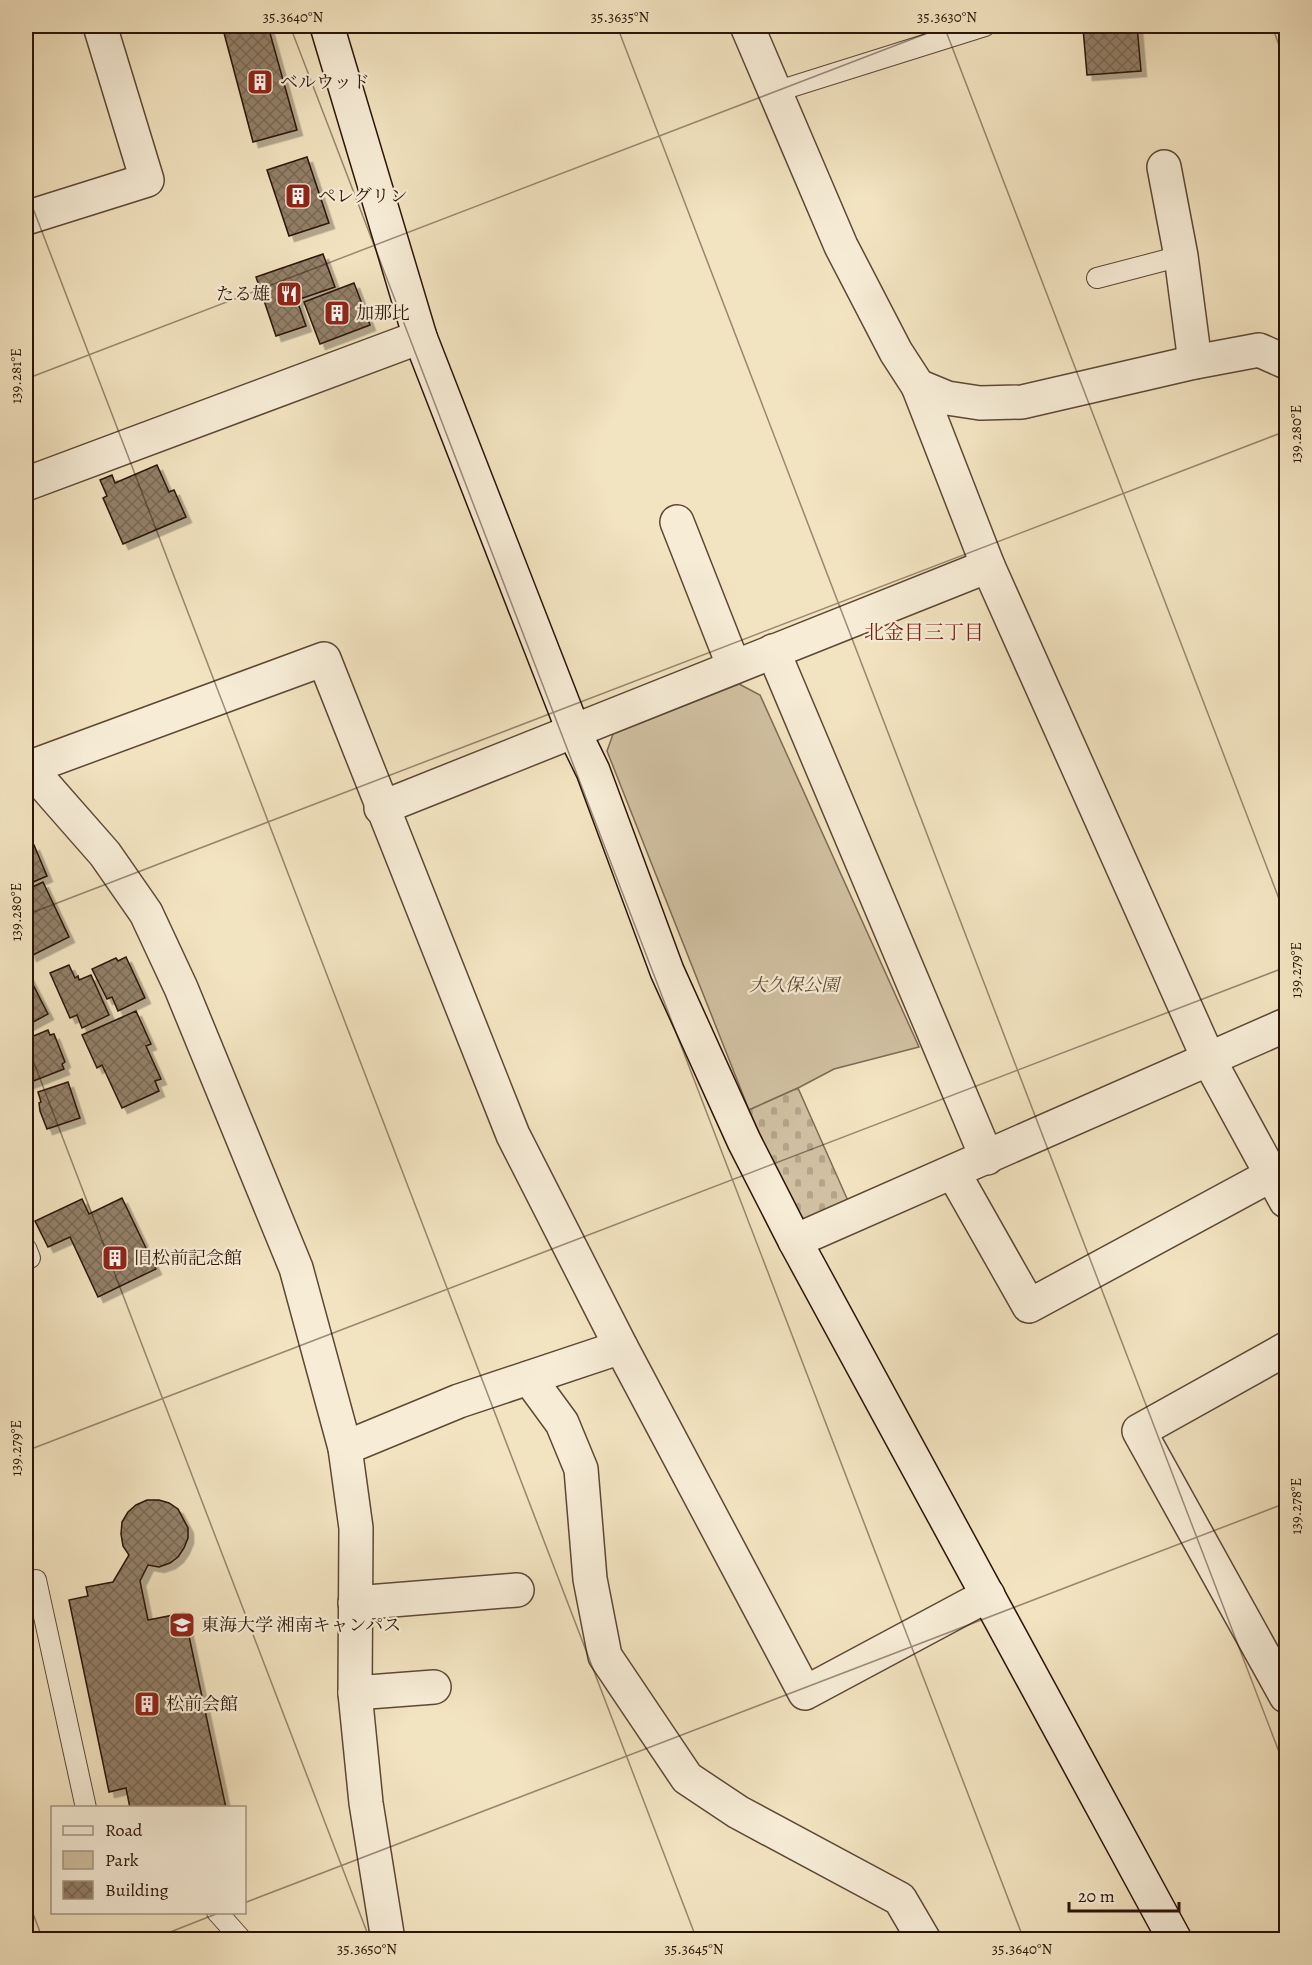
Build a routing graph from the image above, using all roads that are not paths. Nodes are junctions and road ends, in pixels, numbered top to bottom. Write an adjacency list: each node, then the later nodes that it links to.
1 (100, 26): 7 (street)
2 (327, 26): 10 (street)
3 (747, 26): 5 (street)
4 (985, 26): 5 (lane)
5 (775, 92): 13 (street)
6 (1164, 167): 8 (street)
7 (26, 218)
8 (1180, 256): 9 (lane); 11 (street)
9 (1097, 278)
10 (420, 337): 14 (street); 19 (street)
11 (1195, 362): 12 (street); 13 (street)
12 (1287, 362)
13 (918, 386): 16 (street)
14 (26, 484)
15 (677, 522): 18 (street)
16 (988, 566): 17 (street); 23 (street)
17 (773, 651): 18 (street); 24 (street)
18 (734, 667): 19 (street)
19 (574, 732): 21 (street); 27 (street)
20 (27, 766): 21 (street); 31 (street)
21 (381, 808): 28 (street)
22 (1287, 1025): 23 (street)
23 (1209, 1060): 24 (street); 26 (street)
24 (987, 1158): 25 (street)
25 (953, 1172): 26 (street); 27 (street)
26 (1280, 1187)
27 (795, 1241): 34 (street)
28 (621, 1347): 30 (street); 34 (street)
29 (1287, 1349): 38 (street)
30 (529, 1378): 31 (street); 43 (street)
31 (345, 1448): 35 (street)
32 (36, 1580): 39 (lane)
33 (517, 1590): 35 (street)
34 (988, 1595): 44 (street)
35 (355, 1603): 37 (street)
36 (434, 1687): 37 (street)
37 (355, 1693): 42 (street)
38 (1287, 1696)
39 (86, 1806)
40 (219, 1914): 41 (lane)
41 (242, 1940)
42 (388, 1940)
43 (924, 1940)
44 (1175, 1940)

